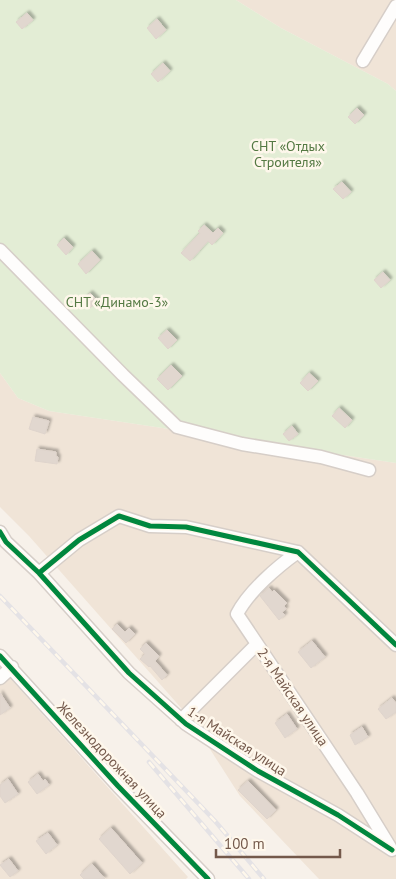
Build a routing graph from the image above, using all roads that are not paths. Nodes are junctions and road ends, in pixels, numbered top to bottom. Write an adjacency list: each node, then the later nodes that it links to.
1 (396, 6): 2 (street)
2 (363, 61)
3 (0, 250): 4 (street)
4 (369, 470)
5 (2, 541): 7 (street, 1-я Майская улица)
6 (298, 552): 7 (street); 8 (street, 2-я Майская улица); 9 (street)
7 (38, 573): 13 (street, 1-я Майская улица)
8 (258, 644): 13 (street); 14 (street, 2-я Майская улица)
9 (396, 645)
10 (0, 656): 11 (street, Железнодорожная улица)
11 (12, 667): 12 (street); 15 (street, Железнодорожная улица)
12 (0, 678)
13 (181, 720): 14 (street, 1-я Майская улица)
14 (394, 852)
15 (202, 877)

